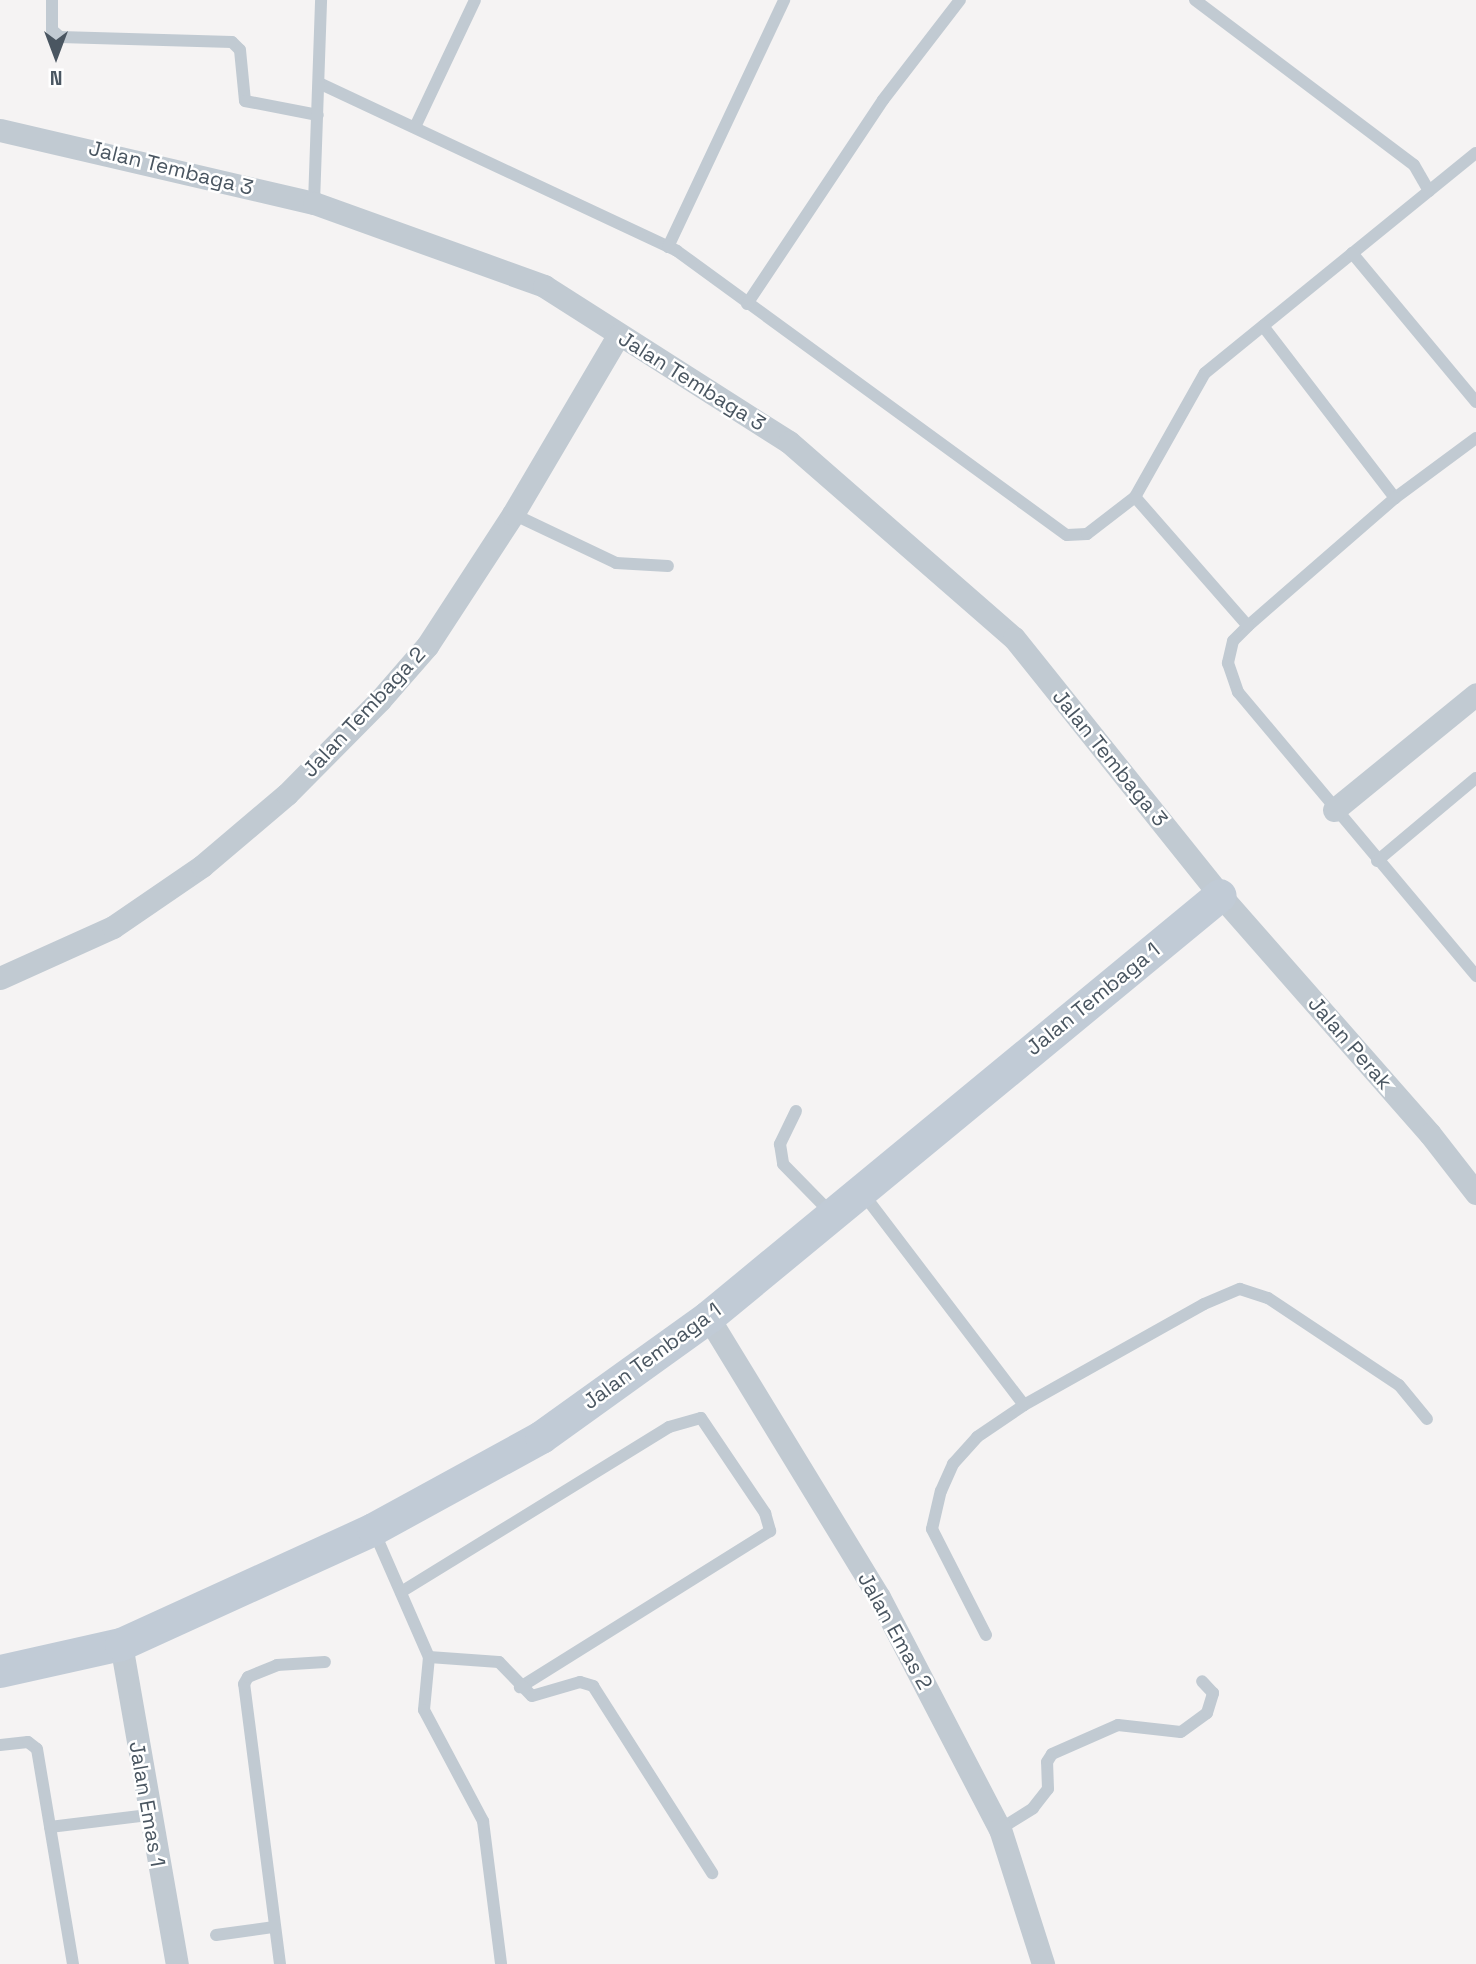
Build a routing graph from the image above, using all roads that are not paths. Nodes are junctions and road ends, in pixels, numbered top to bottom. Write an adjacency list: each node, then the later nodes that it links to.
1 (52, 0): 8 (lane)
2 (321, 0): 7 (lane)
3 (475, 0): 9 (lane)
4 (784, 0): 14 (lane)
5 (960, 0): 16 (lane)
6 (1195, 0): 12 (lane)
7 (321, 84): 8 (lane); 9 (lane)
8 (318, 115): 13 (lane)
9 (415, 127): 14 (lane)
10 (0, 130): 13 (street, Jalan Tembaga 3)
11 (1476, 153): 12 (lane)
12 (1429, 191): 15 (lane)
13 (314, 203): 18 (street, Jalan Tembaga 3)
14 (668, 247): 16 (lane)
15 (1352, 253): 17 (lane); 19 (lane)
16 (747, 304): 21 (lane)
17 (1263, 326): 21 (lane); 22 (lane)
18 (618, 336): 23 (street, Jalan Tembaga 2); 30 (street, Jalan Tembaga 3)
19 (1476, 401)
20 (1476, 438): 22 (lane)
21 (1135, 497): 25 (lane)
22 (1395, 498): 25 (lane)
23 (513, 514): 24 (lane); 32 (street, Jalan Tembaga 2)
24 (668, 566)
25 (1248, 626): 28 (lane)
26 (1476, 694): 28 (street)
27 (1476, 778): 29 (lane)
28 (1334, 810): 29 (lane)
29 (1377, 861): 31 (lane)
30 (1220, 895): 34 (street, Jalan Tembaga 1); 35 (street, Jalan Perak)
31 (1476, 975)
32 (0, 978)
33 (796, 1111): 36 (lane)
34 (861, 1191): 36 (street, Jalan Tembaga 1); 38 (lane)
35 (1476, 1193)
36 (832, 1214): 37 (street, Jalan Tembaga 1)
37 (708, 1317): 40 (street, Jalan Tembaga 1); 52 (street, Jalan Emas 2)
38 (1024, 1405): 39 (lane); 42 (lane)
39 (1427, 1419)
40 (373, 1529): 41 (lane); 43 (street, Jalan Tembaga 1)
41 (401, 1592): 44 (lane); 48 (lane)
42 (986, 1635)
43 (121, 1644): 46 (street, Jalan Tembaga 1); 50 (street, Jalan Emas 1)
44 (429, 1657): 48 (lane); 59 (lane)
45 (325, 1662): 54 (lane)
46 (0, 1671)
47 (1202, 1681): 52 (lane)
48 (520, 1687): 53 (lane)
49 (0, 1745): 51 (lane)
50 (148, 1815): 51 (lane); 57 (street, Jalan Emas 1)
51 (50, 1826): 56 (lane)
52 (1000, 1829): 60 (street, Jalan Emas 2)
53 (712, 1873)
54 (274, 1927): 55 (lane); 58 (lane)
55 (216, 1935)
56 (73, 1964)
57 (177, 1964)
58 (280, 1964)
59 (501, 1964)
60 (1043, 1964)

